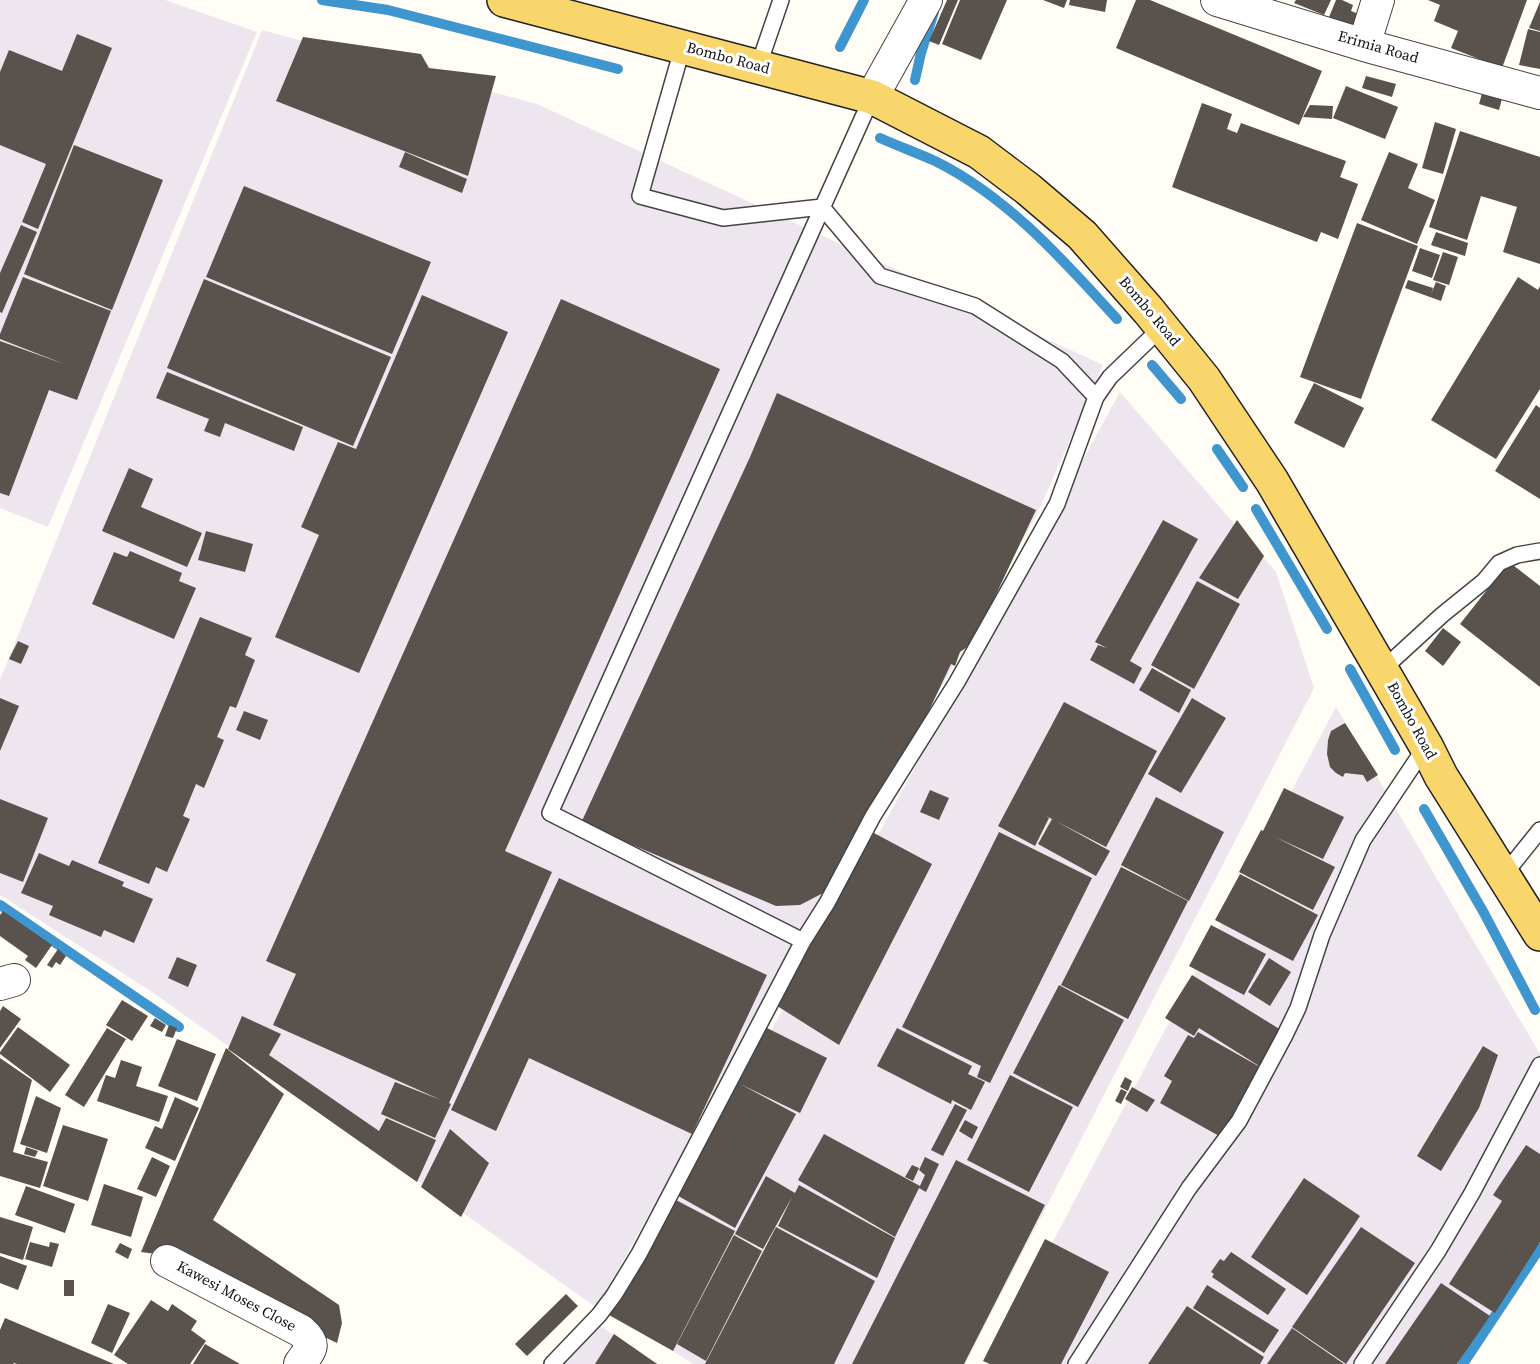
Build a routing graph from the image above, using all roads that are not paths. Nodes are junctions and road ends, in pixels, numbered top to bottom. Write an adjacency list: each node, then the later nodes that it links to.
1 (504, 0): 7 (main road, Bombo Road)
2 (782, 0): 8 (lane)
3 (926, 0): 10 (street)
4 (1217, 0): 6 (street, Erimia Road)
5 (1378, 0): 6 (street)
6 (1364, 45): 9 (street, Erimia Road)
7 (682, 46): 8 (main road, Bombo Road); 11 (lane)
8 (758, 67): 10 (main road, Bombo Road)
9 (1540, 93)
10 (872, 97): 11 (lane); 12 (main road, Bombo Road)
11 (822, 207): 13 (lane); 20 (lane)
12 (1162, 327): 13 (lane); 15 (main road, Bombo Road)
13 (1096, 397): 20 (lane)
14 (1540, 551): 15 (lane)
15 (1382, 670): 16 (main road, Bombo Road)
16 (1426, 746): 18 (main road, Bombo Road); 25 (lane)
17 (1540, 830): 18 (lane)
18 (1503, 876): 19 (main road, Bombo Road)
19 (1540, 934)
20 (803, 941): 24 (lane)
21 (1540, 1065): 26 (lane)
22 (167, 1261): 23 (street, Kawesi Moses Close)
23 (300, 1364)
24 (552, 1364)
25 (1076, 1364)
26 (1362, 1364)

